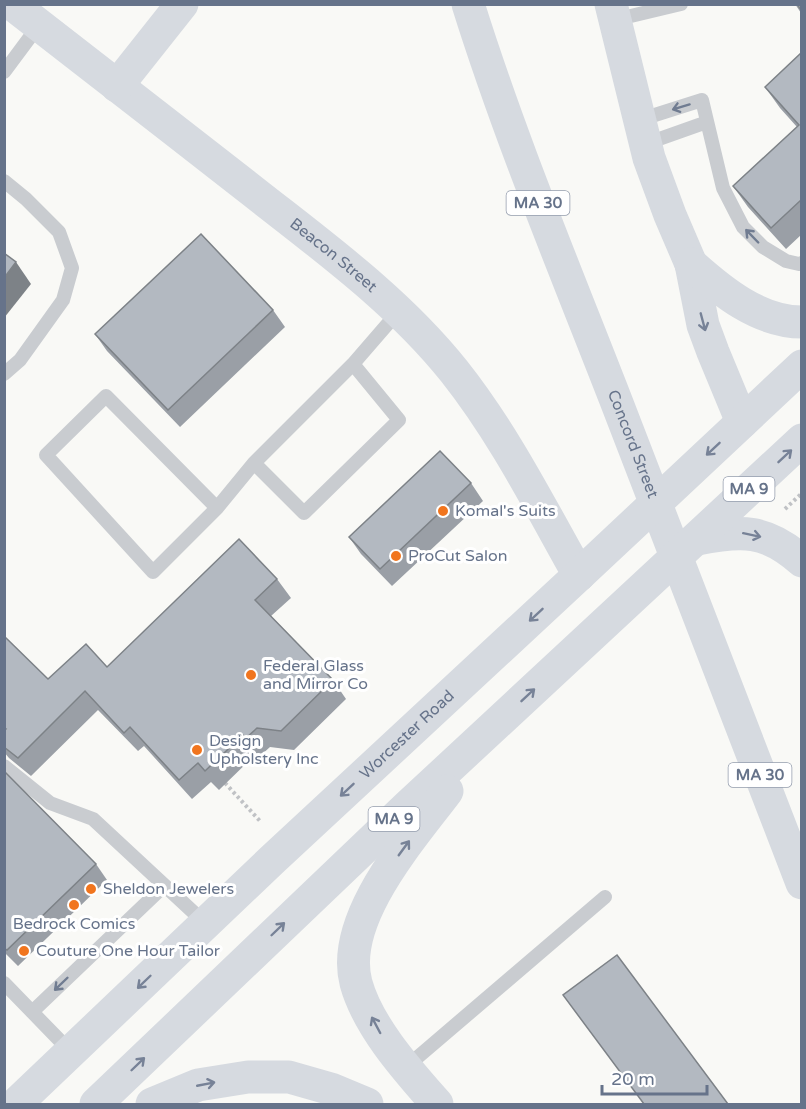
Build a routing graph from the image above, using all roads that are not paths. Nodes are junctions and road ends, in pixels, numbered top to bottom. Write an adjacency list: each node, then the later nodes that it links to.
1 (12, 4): 6 (main road, Beacon Street)
2 (182, 4): 8 (main road)
3 (468, 4): 28 (main road, Concord Street / MA 30)
4 (681, 4): 5 (lane)
5 (612, 12): 10 (main road)
6 (39, 25): 7 (lane); 8 (main road, Beacon Street)
7 (4, 72)
8 (117, 86): 14 (main road, Beacon Street)
9 (708, 122): 10 (lane); 10 (lane, one-way to 10); 12 (lane, one-way to 9)
10 (642, 132): 13 (main road)
11 (4, 180): 18 (lane)
12 (801, 263)
13 (691, 264): 15 (main road); 19 (main road, one-way to 19)
14 (399, 312): 16 (lane); 25 (main road, Beacon Street)
15 (801, 322)
16 (353, 364): 21 (lane); 21 (lane)
17 (801, 366): 19 (main road, Worcester Road)
18 (4, 374)
19 (742, 422): 25 (main road, Worcester Road, one-way to 25)
20 (801, 440): 23 (main road, MA 9, one-way to 20)
21 (254, 464): 22 (lane)
22 (217, 508): 22 (lane)
23 (696, 539): 24 (main road, one-way to 24); 26 (main road, MA 9, one-way to 23)
24 (801, 561)
25 (579, 575): 31 (main road, Worcester Road, one-way to 31)
26 (501, 719): 35 (main road, one-way to 26); 37 (main road, MA 9, one-way to 26)
27 (4, 766): 29 (lane)
28 (801, 883)
29 (164, 886): 31 (lane); 33 (lane, one-way to 33)
30 (605, 897): 35 (lane)
31 (205, 923): 34 (main road, Worcester Road, one-way to 34)
32 (4, 983): 33 (lane)
33 (32, 1012): 34 (lane)
34 (71, 1052): 36 (main road, Worcester Road)
35 (405, 1068): 40 (main road)
36 (16, 1104)
37 (96, 1104)
38 (152, 1104): 39 (main road, one-way to 39)
39 (367, 1104)
40 (437, 1104)

